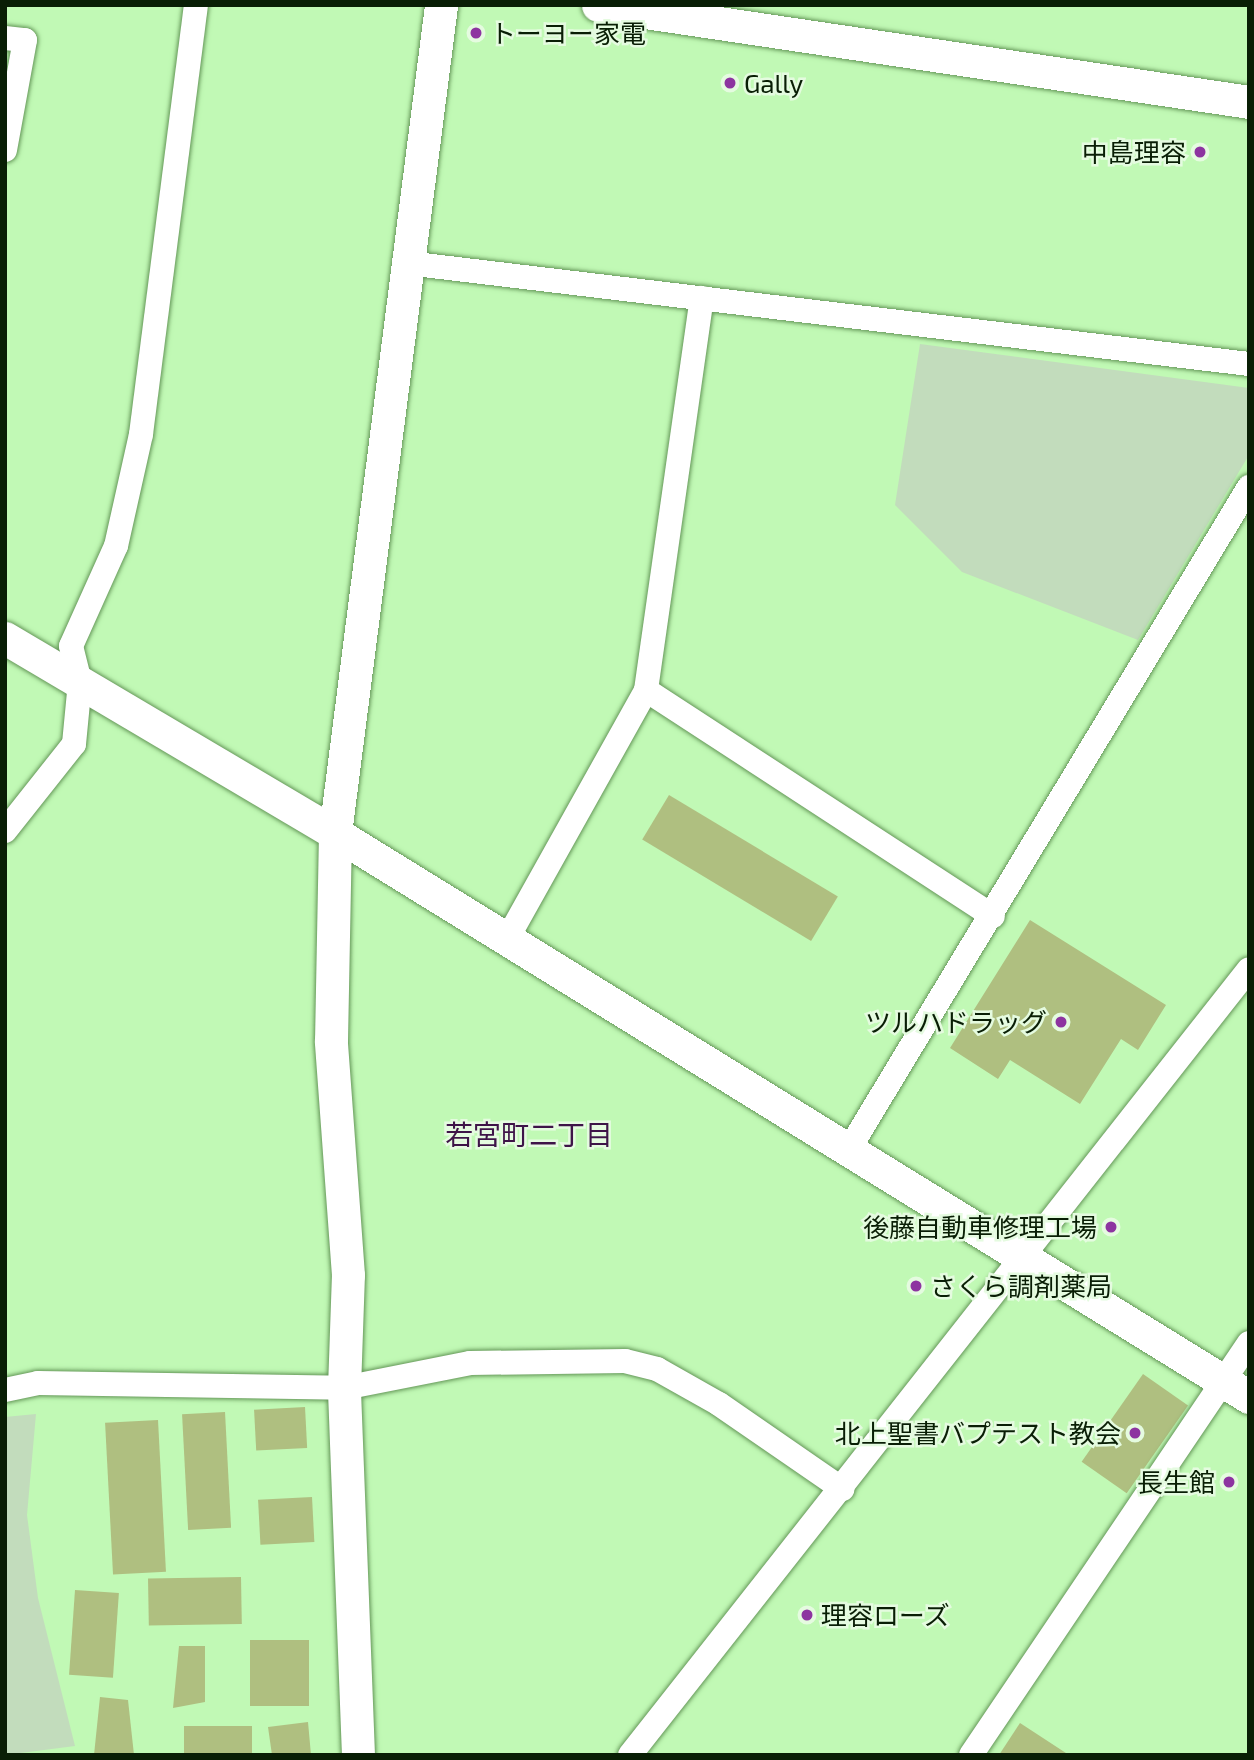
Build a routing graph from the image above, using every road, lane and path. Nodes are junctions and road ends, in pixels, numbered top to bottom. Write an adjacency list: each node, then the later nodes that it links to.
1 (196, 5): 12 (street)
2 (441, 5): 7 (street)
3 (598, 5): 5 (street)
4 (5, 38): 6 (street)
5 (1249, 102)
6 (5, 150)
7 (407, 262): 8 (street); 15 (street)
8 (702, 298): 9 (street); 13 (street)
9 (1249, 364)
10 (1249, 487): 16 (street)
11 (5, 638): 12 (street)
12 (79, 682): 14 (street); 15 (street)
13 (646, 690): 16 (street); 17 (street)
14 (5, 831)
15 (335, 833): 17 (street); 22 (street)
16 (993, 916): 19 (street)
17 (506, 941): 19 (street)
18 (1249, 969): 20 (street)
19 (848, 1151): 20 (street)
20 (1021, 1259): 23 (street); 25 (street)
21 (1249, 1343): 23 (street)
22 (344, 1388): 24 (street); 25 (street); 26 (street)
23 (1236, 1389): 28 (street)
24 (5, 1390)
25 (842, 1489): 27 (street)
26 (358, 1755)
27 (629, 1755)
28 (971, 1755)

